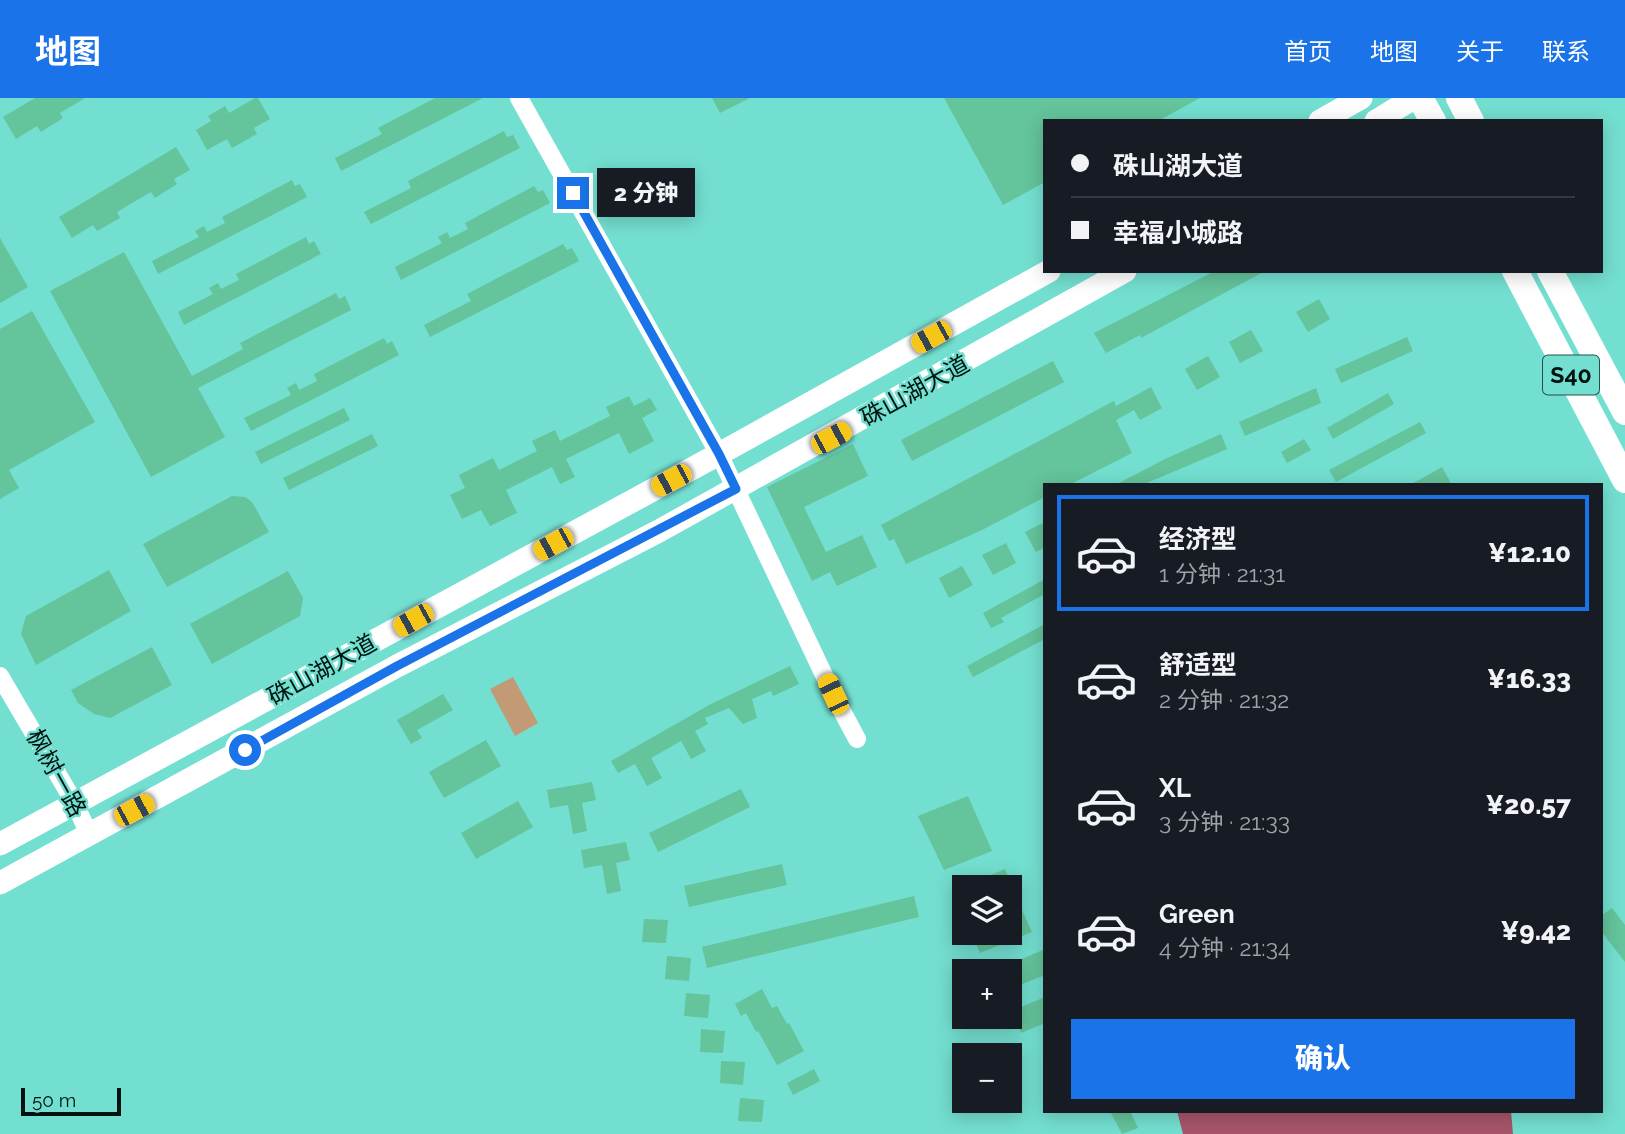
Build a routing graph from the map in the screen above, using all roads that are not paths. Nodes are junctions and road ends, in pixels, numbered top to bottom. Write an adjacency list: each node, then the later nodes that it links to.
1 (519, 98): 18 (street)
2 (1361, 98): 7 (main road)
3 (1414, 98): 8 (main road)
4 (1420, 98): 9 (highway)
5 (1431, 98): 10 (main road)
6 (1459, 98): 11 (highway)
7 (1324, 119)
8 (1379, 119)
9 (1432, 119)
10 (1442, 119)
11 (1470, 119)
12 (1045, 273): 18 (main road, 硃山湖大道)
13 (1121, 273): 21 (main road, 硃山湖大道)
14 (1516, 273): 20 (highway, S40)
15 (1523, 273): 19 (main road)
16 (1551, 273): 17 (highway, S40)
17 (1625, 412)
18 (719, 454): 21 (street); 24 (main road, 硃山湖大道)
19 (1625, 467)
20 (1625, 480)
21 (736, 489): 23 (street); 25 (main road, 硃山湖大道)
22 (0, 676): 24 (street, 枫树一路)
23 (857, 739)
24 (74, 802): 25 (street, 枫树一路); 26 (main road, 硃山湖大道)
25 (89, 834): 27 (main road, 硃山湖大道)
26 (0, 844)
27 (0, 883)

